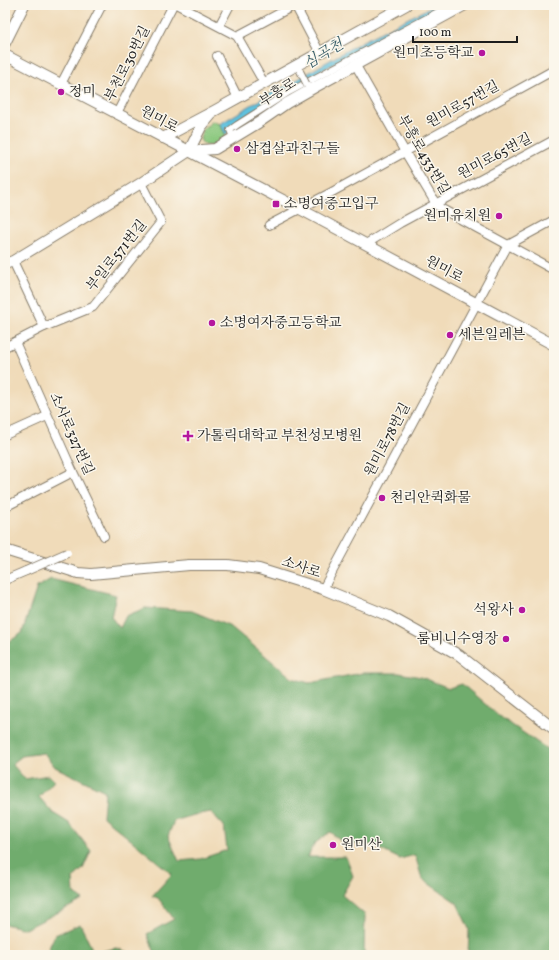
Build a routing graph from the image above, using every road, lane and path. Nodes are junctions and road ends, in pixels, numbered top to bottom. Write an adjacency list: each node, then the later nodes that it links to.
1 (24, 5): 12 (street)
2 (102, 5): 20 (street)
3 (172, 5): 24 (street, 부천로30번길)
4 (178, 5): 10 (street)
5 (230, 5): 10 (street)
6 (295, 5): 11 (street); 13 (street)
7 (406, 5): 13 (street, 부흥로)
8 (451, 5): 25 (street)
9 (465, 5): 16 (street, 부흥로)
10 (219, 26): 11 (street)
11 (237, 36): 19 (street)
12 (5, 43)
13 (320, 53): 17 (street, 부흥로)
14 (5, 55): 20 (street, 원미로)
15 (217, 56): 22 (street, 부흥로)
16 (356, 64): 21 (street, 부흥로); 29 (street, 부흥로433번길)
17 (298, 68): 19 (street, 부흥로); 21 (street, bridge)
18 (554, 70): 29 (street, 원미로57번길)
19 (264, 83): 22 (street, 부흥로)
20 (61, 84): 24 (street, 원미로)
21 (309, 87): 28 (street, 부흥로)
22 (238, 98): 23 (street, 부흥로)
23 (214, 111): 26 (street, 부흥로); 28 (street, 부흥로)
24 (117, 113): 26 (street, 원미로)
25 (232, 135)
26 (164, 138): 28 (street, 원미로)
27 (554, 140): 31 (street, 원미로65번길)
28 (188, 151): 30 (street, 부흥로); 32 (street, 원미로)
29 (405, 152): 31 (street, 부흥로433번길); 32 (street, 원미로57번길)
30 (141, 183): 37 (street, 부흥로); 40 (street, 부일로571번길)
31 (436, 204): 35 (street, 원미로65번길); 36 (street, 부흥로433번길)
32 (300, 209): 34 (street); 35 (street, 원미로)
33 (554, 220): 36 (street)
34 (269, 225)
35 (366, 244): 39 (street, 원미로)
36 (508, 245): 38 (street, 부흥로433번길); 39 (street, 원미로78번길)
37 (9, 263): 40 (street, 부흥로)
38 (554, 270)
39 (476, 303): 42 (street, 원미로); 52 (street, 원미로78번길)
40 (44, 327): 41 (street, 부일로571번길)
41 (15, 342): 43 (street, 부일로571번길); 44 (street, 소사로327번길)
42 (554, 345)
43 (5, 347)
44 (48, 416): 45 (street); 46 (street, 소사로327번길)
45 (5, 435)
46 (73, 472): 47 (street); 48 (street, 소사로327번길)
47 (5, 507)
48 (104, 536)
49 (5, 550): 52 (street, 소사로)
50 (67, 553): 51 (street, bridge)
51 (5, 580)
52 (323, 589): 53 (street, 소사로)
53 (554, 729)

